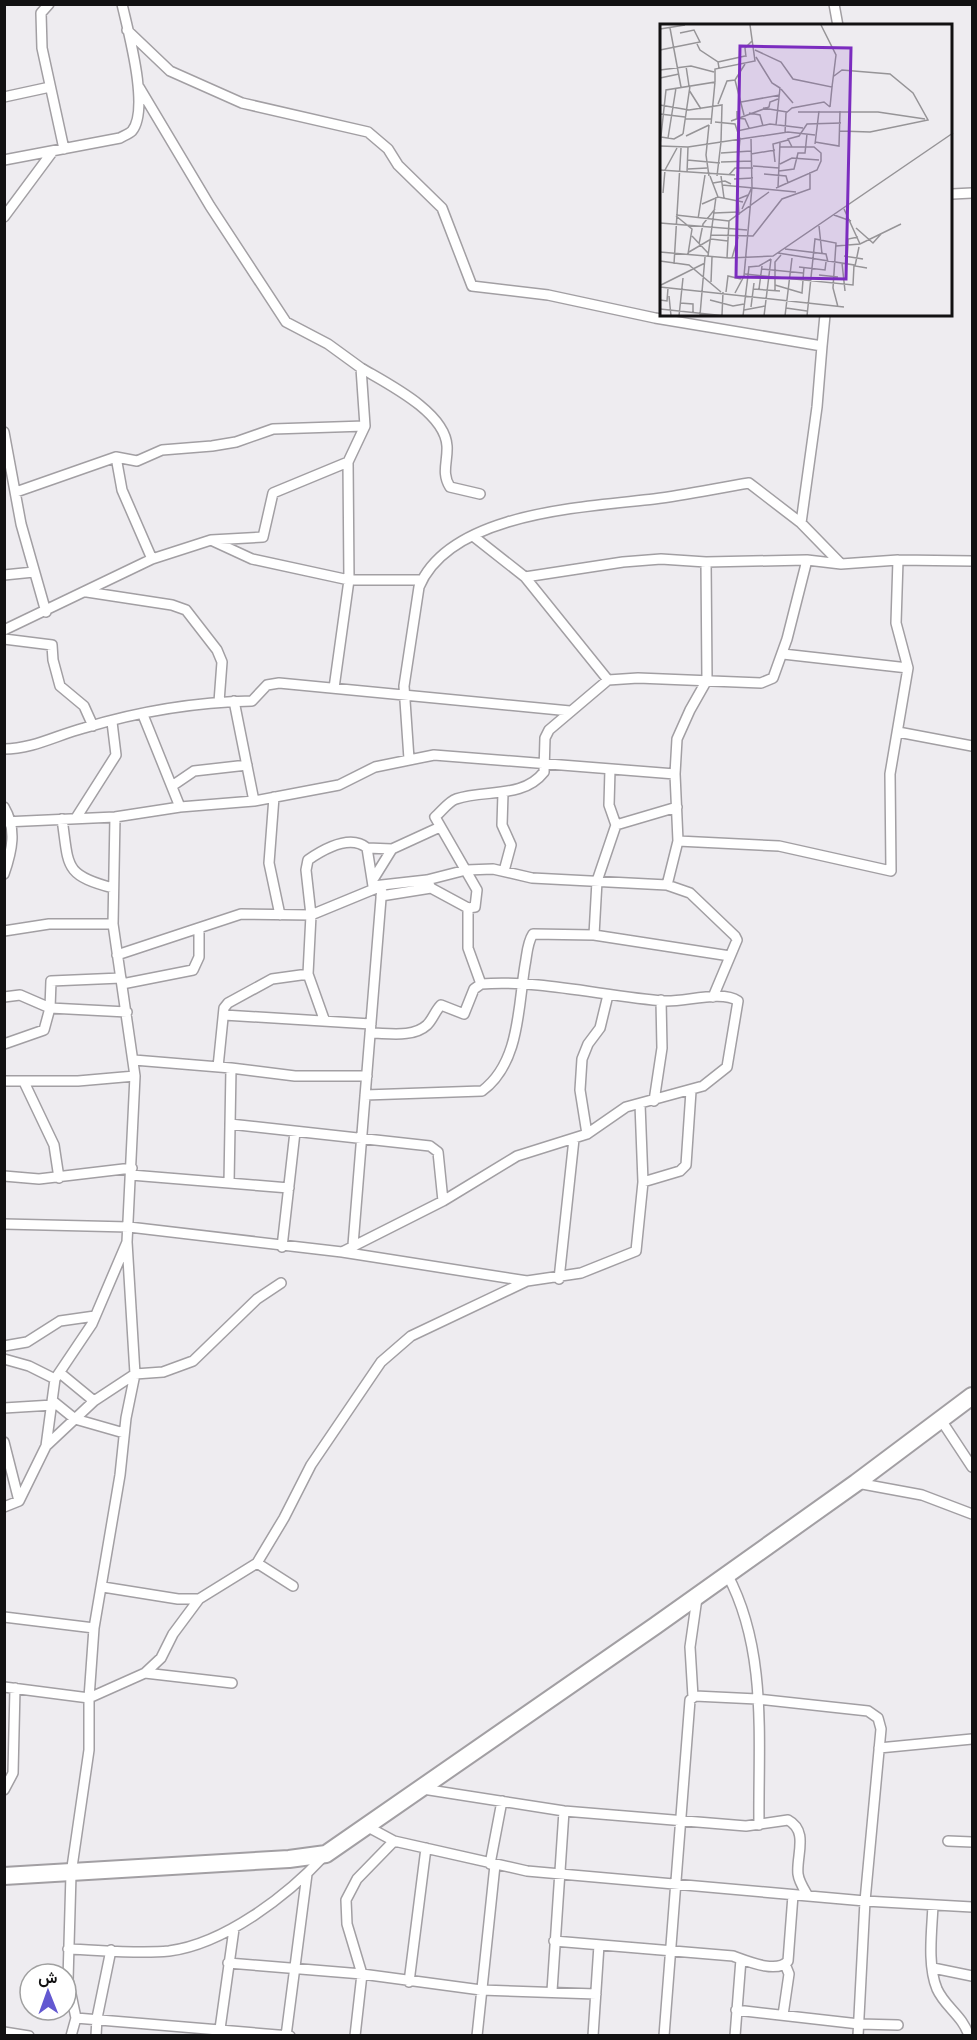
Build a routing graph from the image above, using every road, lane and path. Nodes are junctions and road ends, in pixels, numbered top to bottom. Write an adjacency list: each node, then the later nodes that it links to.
1 (49, 4): 6 (street)
2 (122, 4): 5 (street)
3 (834, 4): 4 (street)
4 (838, 24)
5 (127, 30): 7 (street); 16 (street)
6 (50, 87): 8 (street); 9 (street)
7 (139, 87): 9 (street); 17 (street)
8 (4, 97)
9 (64, 149): 10 (street)
10 (53, 151): 11 (street); 14 (street)
11 (4, 160)
12 (972, 193): 13 (street)
13 (953, 194)
14 (4, 217)
15 (825, 316): 16 (street)
16 (822, 346): 24 (street)
17 (361, 368): 18 (street); 23 (street)
18 (365, 426): 20 (street); 21 (street)
19 (4, 432): 22 (street)
20 (116, 457): 22 (street); 27 (street)
21 (348, 462): 26 (street); 36 (street)
22 (16, 492): 33 (street)
23 (480, 494)
24 (801, 523): 25 (street); 32 (street)
25 (473, 536): 35 (street); 37 (street)
26 (211, 540): 27 (street); 36 (street)
27 (152, 559): 38 (street)
28 (807, 560): 31 (street); 32 (street); 42 (street)
29 (898, 560): 30 (street); 32 (street); 43 (street)
30 (972, 561)
31 (706, 562): 35 (street); 45 (street)
32 (841, 564)
33 (34, 572): 34 (street); 39 (street)
34 (4, 575)
35 (525, 577): 44 (street)
36 (349, 580): 37 (street); 46 (street)
37 (422, 580): 47 (street)
38 (87, 592): 39 (street); 49 (street)
39 (46, 612): 40 (street)
40 (4, 630)
41 (4, 639): 53 (street)
42 (783, 654): 43 (street); 45 (street)
43 (908, 668): 54 (street)
44 (608, 680): 45 (street); 50 (street)
45 (708, 680): 61 (street)
46 (334, 688): 47 (street); 48 (street)
47 (404, 695): 50 (street); 57 (street)
48 (234, 701): 49 (street); 58 (street)
49 (219, 702): 51 (street)
50 (570, 711): 59 (street)
51 (143, 715): 52 (street); 62 (street)
52 (112, 722): 53 (street); 69 (street)
53 (93, 726): 56 (street)
54 (898, 732): 55 (street); 75 (street)
55 (972, 746)
56 (4, 749)
57 (409, 759): 59 (street); 64 (street)
58 (247, 765): 62 (street); 65 (street)
59 (544, 765): 60 (street); 63 (street)
60 (610, 769): 61 (street); 73 (street)
61 (675, 774): 68 (street)
62 (172, 786): 67 (street)
63 (503, 793): 74 (street); 80 (street)
64 (274, 797): 65 (street); 88 (street)
65 (254, 801): 67 (street)
66 (4, 807): 72 (street)
67 (180, 807): 70 (street)
68 (676, 807): 73 (street); 75 (street)
69 (76, 818): 70 (street); 71 (street)
70 (115, 818): 86 (street)
71 (62, 819): 72 (street); 86 (street)
72 (9, 821): 78 (street)
73 (616, 825): 82 (street)
74 (440, 827): 77 (street); 79 (street)
75 (678, 841): 84 (street)
76 (367, 848): 77 (street); 85 (street); 89 (street)
77 (392, 849): 85 (street)
78 (7, 857): 81 (street)
79 (466, 870): 80 (street); 83 (street); 87 (street)
80 (504, 871): 82 (street)
81 (4, 874)
82 (597, 881): 84 (street); 93 (street)
83 (429, 884): 85 (street); 87 (street)
84 (667, 885): 95 (street)
85 (377, 887): 89 (street); 108 (street)
86 (113, 888): 90 (street)
87 (468, 908): 98 (street)
88 (280, 915): 89 (street); 91 (street)
89 (311, 915): 96 (street)
90 (113, 924): 92 (street); 94 (street)
91 (198, 930): 94 (street); 97 (street)
92 (4, 931)
93 (594, 934): 95 (street); 99 (street)
94 (117, 956): 97 (street)
95 (730, 956): 102 (street)
96 (308, 974): 106 (street); 107 (street)
97 (122, 981): 104 (street); 105 (street)
98 (481, 984): 99 (street); 108 (street)
99 (522, 985): 100 (street); 118 (street)
100 (608, 995): 103 (street); 123 (street)
101 (4, 997): 104 (street)
102 (713, 997): 103 (street); 117 (street)
103 (661, 1000): 119 (street)
104 (50, 1008): 105 (street); 109 (street)
105 (127, 1012): 110 (street)
106 (224, 1015): 107 (street); 111 (street)
107 (324, 1020): 108 (street)
108 (370, 1028): 114 (street)
109 (4, 1044)
110 (134, 1060): 111 (street); 113 (street)
111 (218, 1067): 112 (street)
112 (231, 1068): 114 (street); 121 (street)
113 (135, 1076): 116 (street); 126 (street)
114 (367, 1076): 118 (street)
115 (4, 1081): 116 (street)
116 (24, 1082): 128 (street)
117 (691, 1091): 119 (street); 129 (street)
118 (365, 1095): 124 (street)
119 (654, 1101): 120 (street)
120 (640, 1104): 123 (street); 129 (street)
121 (230, 1124): 122 (street); 130 (street)
122 (295, 1132): 124 (street); 131 (street)
123 (587, 1134): 125 (street)
124 (362, 1138): 132 (street); 136 (street)
125 (574, 1139): 132 (street); 139 (street)
126 (132, 1172): 128 (street); 130 (street); 134 (street)
127 (4, 1176): 128 (street)
128 (59, 1178)
129 (643, 1182): 139 (street)
130 (229, 1183): 131 (street)
131 (289, 1188): 137 (street)
132 (443, 1201): 136 (street)
133 (4, 1224): 134 (street)
134 (129, 1227): 135 (street); 137 (street)
135 (128, 1242): 142 (street); 145 (street)
136 (353, 1245): 138 (street)
137 (282, 1247): 138 (street)
138 (342, 1252): 140 (street)
139 (559, 1279): 140 (street)
140 (527, 1281): 162 (street)
141 (281, 1282): 145 (street)
142 (95, 1316): 143 (street); 146 (street)
143 (4, 1346)
144 (4, 1359): 146 (street)
145 (135, 1374): 148 (street); 153 (street)
146 (57, 1376): 148 (street); 149 (street)
147 (972, 1396): 152 (highway)
148 (94, 1401): 151 (street)
149 (53, 1404): 150 (street); 151 (street); 155 (street)
150 (4, 1408)
151 (75, 1419): 153 (street); 155 (street)
152 (940, 1420): 157 (street); 158 (highway)
153 (124, 1433): 165 (street)
154 (4, 1442): 156 (street)
155 (46, 1446): 159 (street)
156 (8, 1466): 159 (street)
157 (972, 1467)
158 (856, 1483): 161 (street); 163 (highway)
159 (19, 1501): 160 (street)
160 (4, 1507)
161 (972, 1514)
162 (256, 1563): 164 (street); 167 (street)
163 (727, 1574): 166 (highway); 176 (street)
164 (293, 1586)
165 (103, 1587): 167 (street); 169 (street)
166 (697, 1595): 174 (street); 179 (highway)
167 (199, 1599): 170 (street)
168 (4, 1617): 169 (street)
169 (94, 1628): 175 (street)
170 (146, 1674): 171 (street); 175 (street)
171 (232, 1683)
172 (4, 1687): 173 (street)
173 (15, 1688): 175 (street); 180 (street)
174 (693, 1696): 176 (street); 183 (street)
175 (89, 1698): 192 (street)
176 (758, 1699): 178 (street); 184 (street)
177 (972, 1739): 178 (street)
178 (879, 1748): 199 (street)
179 (423, 1789): 181 (street); 185 (highway)
180 (4, 1790)
181 (502, 1801): 182 (street); 191 (street)
182 (564, 1811): 183 (street); 194 (street)
183 (681, 1821): 184 (street); 196 (street)
184 (759, 1825): 198 (street)
185 (368, 1827): 186 (street); 190 (highway)
186 (394, 1841): 189 (street); 214 (street)
187 (948, 1841): 188 (street)
188 (972, 1842)
189 (426, 1848): 191 (street); 216 (street)
190 (326, 1854): 192 (highway); 193 (street)
191 (492, 1865): 194 (street); 217 (street)
192 (72, 1874): 195 (highway); 205 (street)
193 (307, 1874): 202 (street); 212 (street)
194 (558, 1874): 196 (street); 203 (street)
195 (4, 1876)
196 (676, 1884): 197 (street); 207 (street)
197 (793, 1895): 198 (street); 211 (street)
198 (808, 1896): 199 (street)
199 (865, 1901): 200 (street); 224 (street)
200 (933, 1905): 201 (street); 213 (street)
201 (972, 1907)
202 (234, 1929): 206 (street); 210 (street)
203 (554, 1941): 204 (street); 218 (street)
204 (599, 1945): 207 (street); 219 (street)
205 (68, 1949): 206 (street); 209 (street)
206 (111, 1950): 223 (street)
207 (671, 1951): 208 (street); 234 (street)
208 (741, 1959): 211 (street); 220 (street)
209 (68, 1962)
210 (228, 1963): 212 (street); 227 (street)
211 (785, 1964): 221 (street)
212 (296, 1968): 214 (street); 228 (street)
213 (933, 1968): 215 (street); 237 (street)
214 (362, 1974): 216 (street); 231 (street)
215 (972, 1976)
216 (409, 1982): 217 (street)
217 (481, 1990): 218 (street); 232 (street)
218 (552, 1991): 219 (street)
219 (596, 1994): 233 (street)
220 (736, 2010): 221 (street); 235 (street)
221 (783, 2015): 224 (street)
222 (78, 2018): 223 (street)
223 (97, 2018): 227 (street); 230 (street)
224 (859, 2024): 225 (street); 236 (street)
225 (898, 2025)
226 (4, 2032): 229 (street)
227 (219, 2032): 228 (street)
228 (288, 2035)
229 (29, 2036)
230 (96, 2036)
231 (355, 2036)
232 (477, 2036)
233 (592, 2036)
234 (664, 2036)
235 (735, 2036)
236 (858, 2036)
237 (969, 2036)

